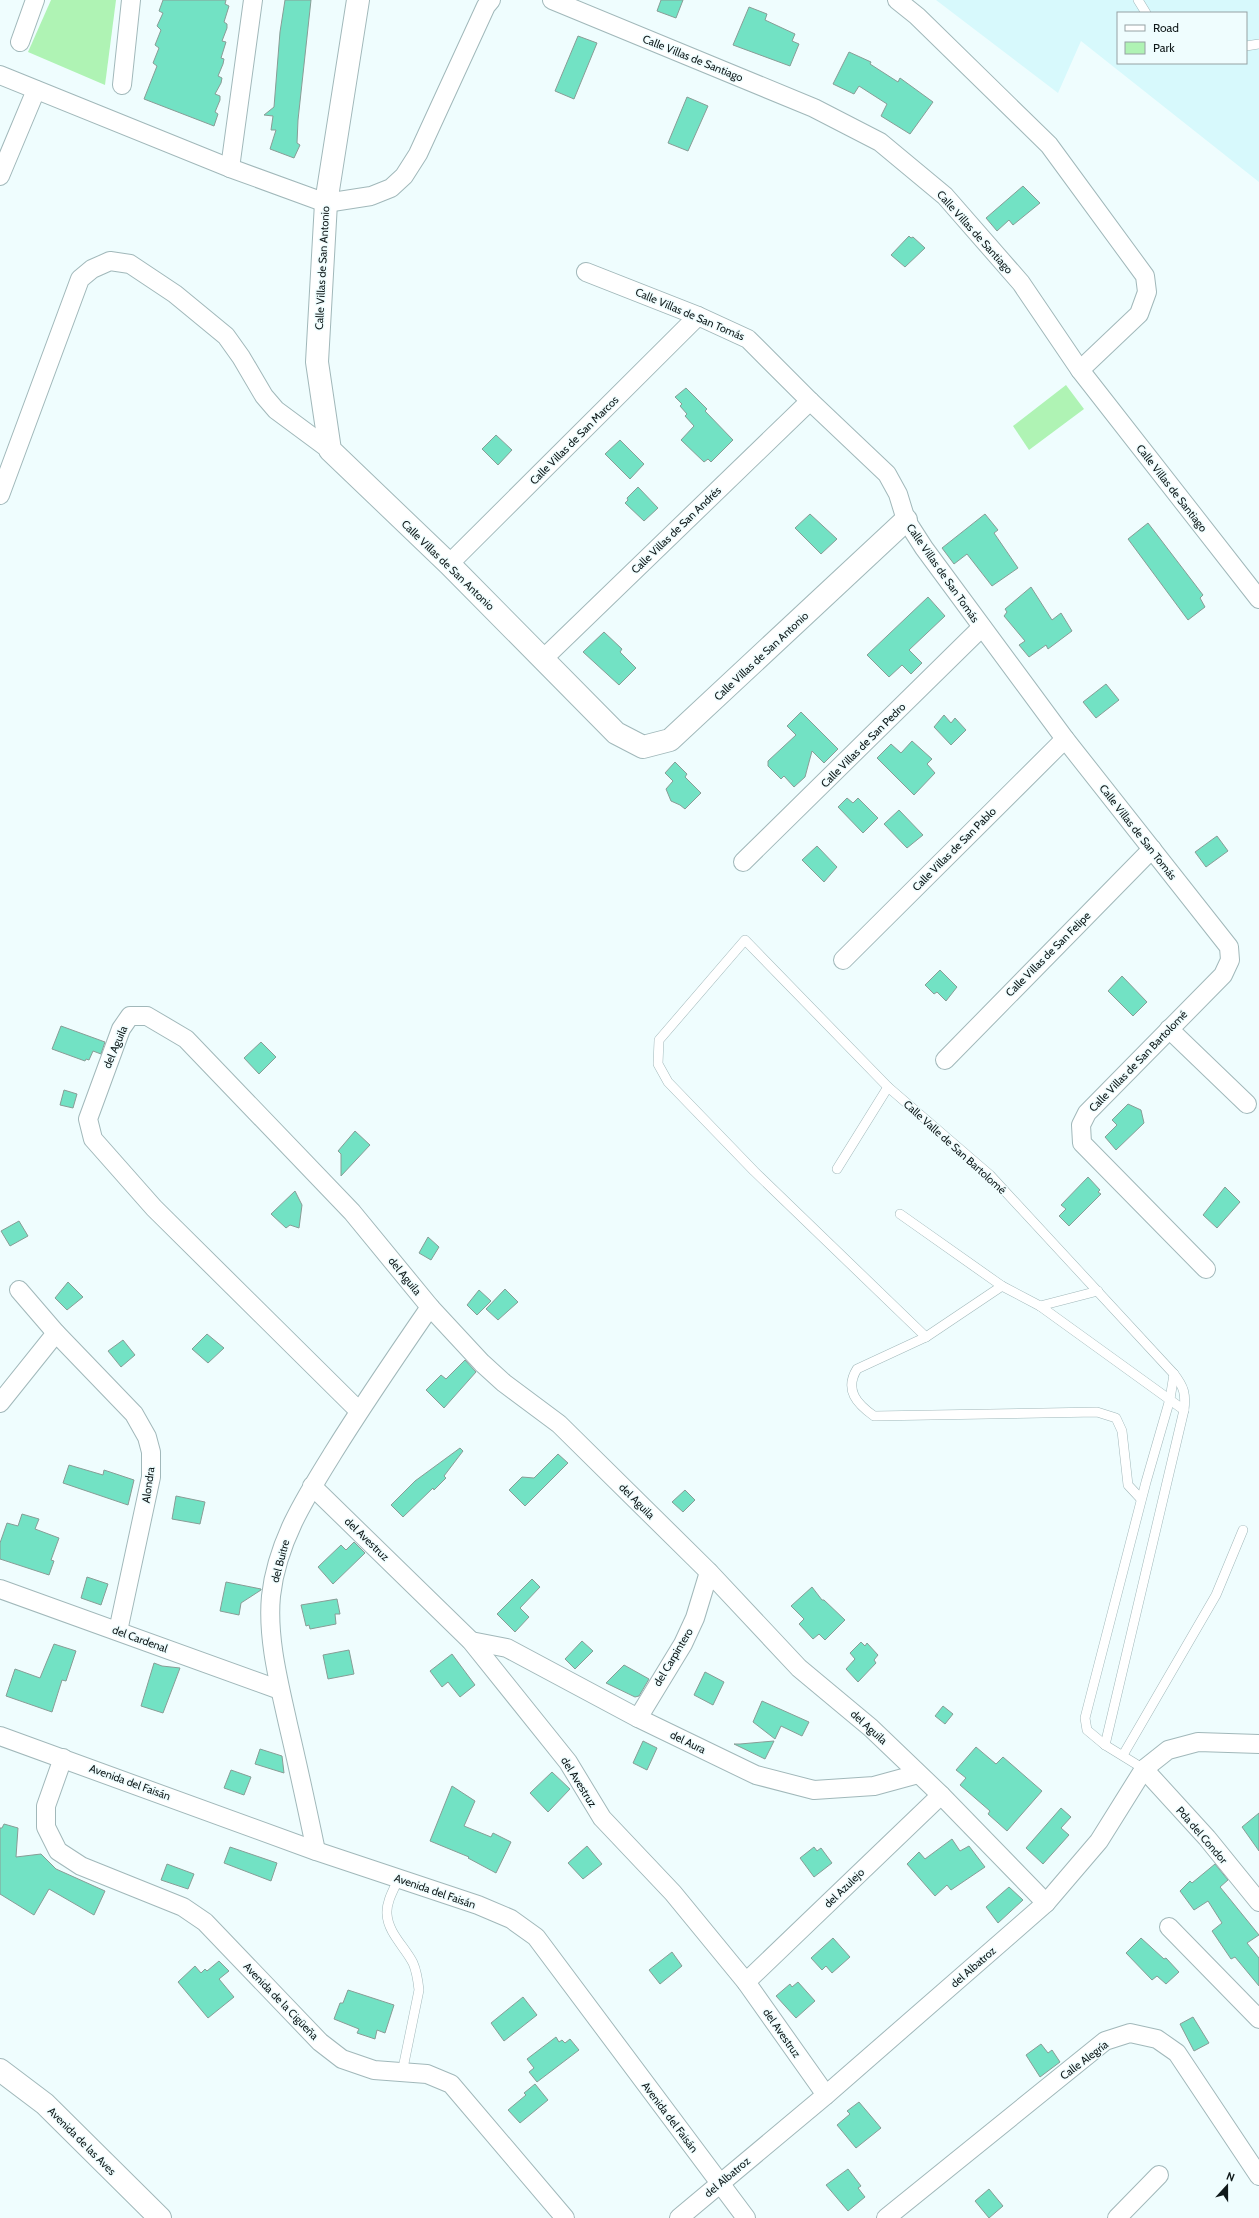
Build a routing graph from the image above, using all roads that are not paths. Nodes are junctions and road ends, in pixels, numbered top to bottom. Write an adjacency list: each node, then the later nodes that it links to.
1 (35, 0): 10 (street)
2 (131, 0): 14 (street)
3 (253, 0): 16 (street)
4 (358, 0): 18 (street, Calle Villas de San Antonio)
5 (491, 0): 18 (street)
6 (552, 0): 21 (street, Calle Villas de Santiago)
7 (897, 0): 21 (street)
8 (1138, 0): 9 (lane)
9 (1145, 12)
10 (20, 42)
11 (1259, 44): 12 (lane)
12 (1247, 46)
13 (0, 75): 15 (street)
14 (122, 85)
15 (36, 90): 16 (street); 17 (street)
16 (230, 168): 18 (street)
17 (0, 176)
18 (326, 203): 23 (street, Calle Villas de San Antonio)
19 (586, 272): 20 (street, Calle Villas de San Tomás)
20 (698, 316): 22 (street, Calle Villas de San Tomás); 26 (street, Calle Villas de San Marcos)
21 (1080, 370): 27 (street, Calle Villas de Santiago)
22 (810, 401): 25 (street, Calle Villas de San Tomás); 29 (street, Calle Villas de San Andrés)
23 (330, 450): 24 (street); 26 (street, Calle Villas de San Antonio)
24 (0, 496)
25 (906, 520): 28 (street, Calle Villas de San Tomás); 29 (street, Calle Villas de San Antonio)
26 (449, 564): 29 (street, Calle Villas de San Antonio)
27 (1259, 599)
28 (982, 627): 30 (street, Calle Villas de San Tomás); 32 (street, Calle Villas de San Pedro)
29 (543, 658)
30 (1064, 739): 31 (street, Calle Villas de San Tomás); 33 (street, Calle Villas de San Pablo)
31 (1152, 849): 34 (street, Calle Villas de San Tomás); 36 (street, Calle Villas de San Felipe)
32 (743, 862)
33 (843, 960)
34 (1230, 960): 35 (street, Calle Villas de San Bartolomé)
35 (1169, 1029): 38 (street); 41 (street, Calle Villas de San Bartolomé)
36 (945, 1060)
37 (888, 1087): 39 (lane); 44 (lane, Calle Valle de San Bartolomé); 48 (lane, Calle Valle de San Bartolomé)
38 (1247, 1104)
39 (837, 1169)
40 (900, 1214): 42 (lane)
41 (1206, 1269)
42 (1002, 1286): 45 (lane); 48 (lane)
43 (19, 1290): 47 (street, Alondra)
44 (1098, 1291): 45 (lane); 49 (lane, Calle Valle de San Bartolomé)
45 (1040, 1306): 50 (lane)
46 (430, 1307): 53 (street, del Buitre); 53 (street, del Aguila); 57 (street, del Aguila)
47 (56, 1333): 51 (street); 59 (street, Alondra)
48 (926, 1337): 55 (lane)
49 (1174, 1374): 50 (lane); 52 (lane, Calle Valle de San Bartolomé)
50 (1170, 1399): 52 (lane); 55 (lane)
51 (0, 1403)
52 (1184, 1410): 65 (lane)
53 (359, 1411): 54 (street, del Buitre)
54 (312, 1486): 60 (street, del Avestruz); 61 (street, del Buitre)
55 (1141, 1499): 65 (lane)
56 (1243, 1530): 66 (lane)
57 (709, 1572): 62 (street, del Carpintero); 69 (street, del Aguila)
58 (0, 1589): 59 (street, del Cardenal)
59 (118, 1631): 61 (street, del Cardenal)
60 (471, 1641): 62 (street, del Aura); 76 (street, del Avestruz)
61 (280, 1690): 71 (street, del Buitre)
62 (638, 1718): 69 (street, del Aura)
63 (0, 1736): 67 (street, Avenida del Faisán)
64 (1259, 1744): 68 (street, del Albatroz)
65 (1105, 1745): 66 (lane)
66 (1123, 1755): 68 (lane)
67 (63, 1758): 71 (street, Avenida del Faisán); 79 (street, Avenida de la Cigüeña)
68 (1144, 1769): 73 (street, Pda del Condor); 74 (street, del Albatroz)
69 (918, 1774): 70 (street, del Aguila)
70 (941, 1795): 74 (street, del Aguila); 76 (street, del Azulejo)
71 (316, 1851): 72 (street, Avenida del Faisán)
72 (399, 1878): 79 (lane); 83 (street, Avenida del Faisán)
73 (1259, 1902)
74 (1046, 1903): 80 (street, del Albatroz)
75 (1169, 1926): 77 (street)
76 (746, 1982): 80 (street, del Avestruz)
77 (1259, 2019)
78 (0, 2070): 84 (street, Avenida de las Aves)
79 (402, 2073): 85 (street, Avenida de la Cigüeña)
80 (826, 2095): 83 (street, del Albatroz)
81 (1159, 2175): 89 (street)
82 (1259, 2176): 88 (street, Calle Alegría)
83 (720, 2183): 86 (street, del Albatroz); 87 (street, Avenida del Faisán)
84 (160, 2218)
85 (565, 2218)
86 (679, 2218)
87 (746, 2218)
88 (886, 2218)
89 (1117, 2218)

